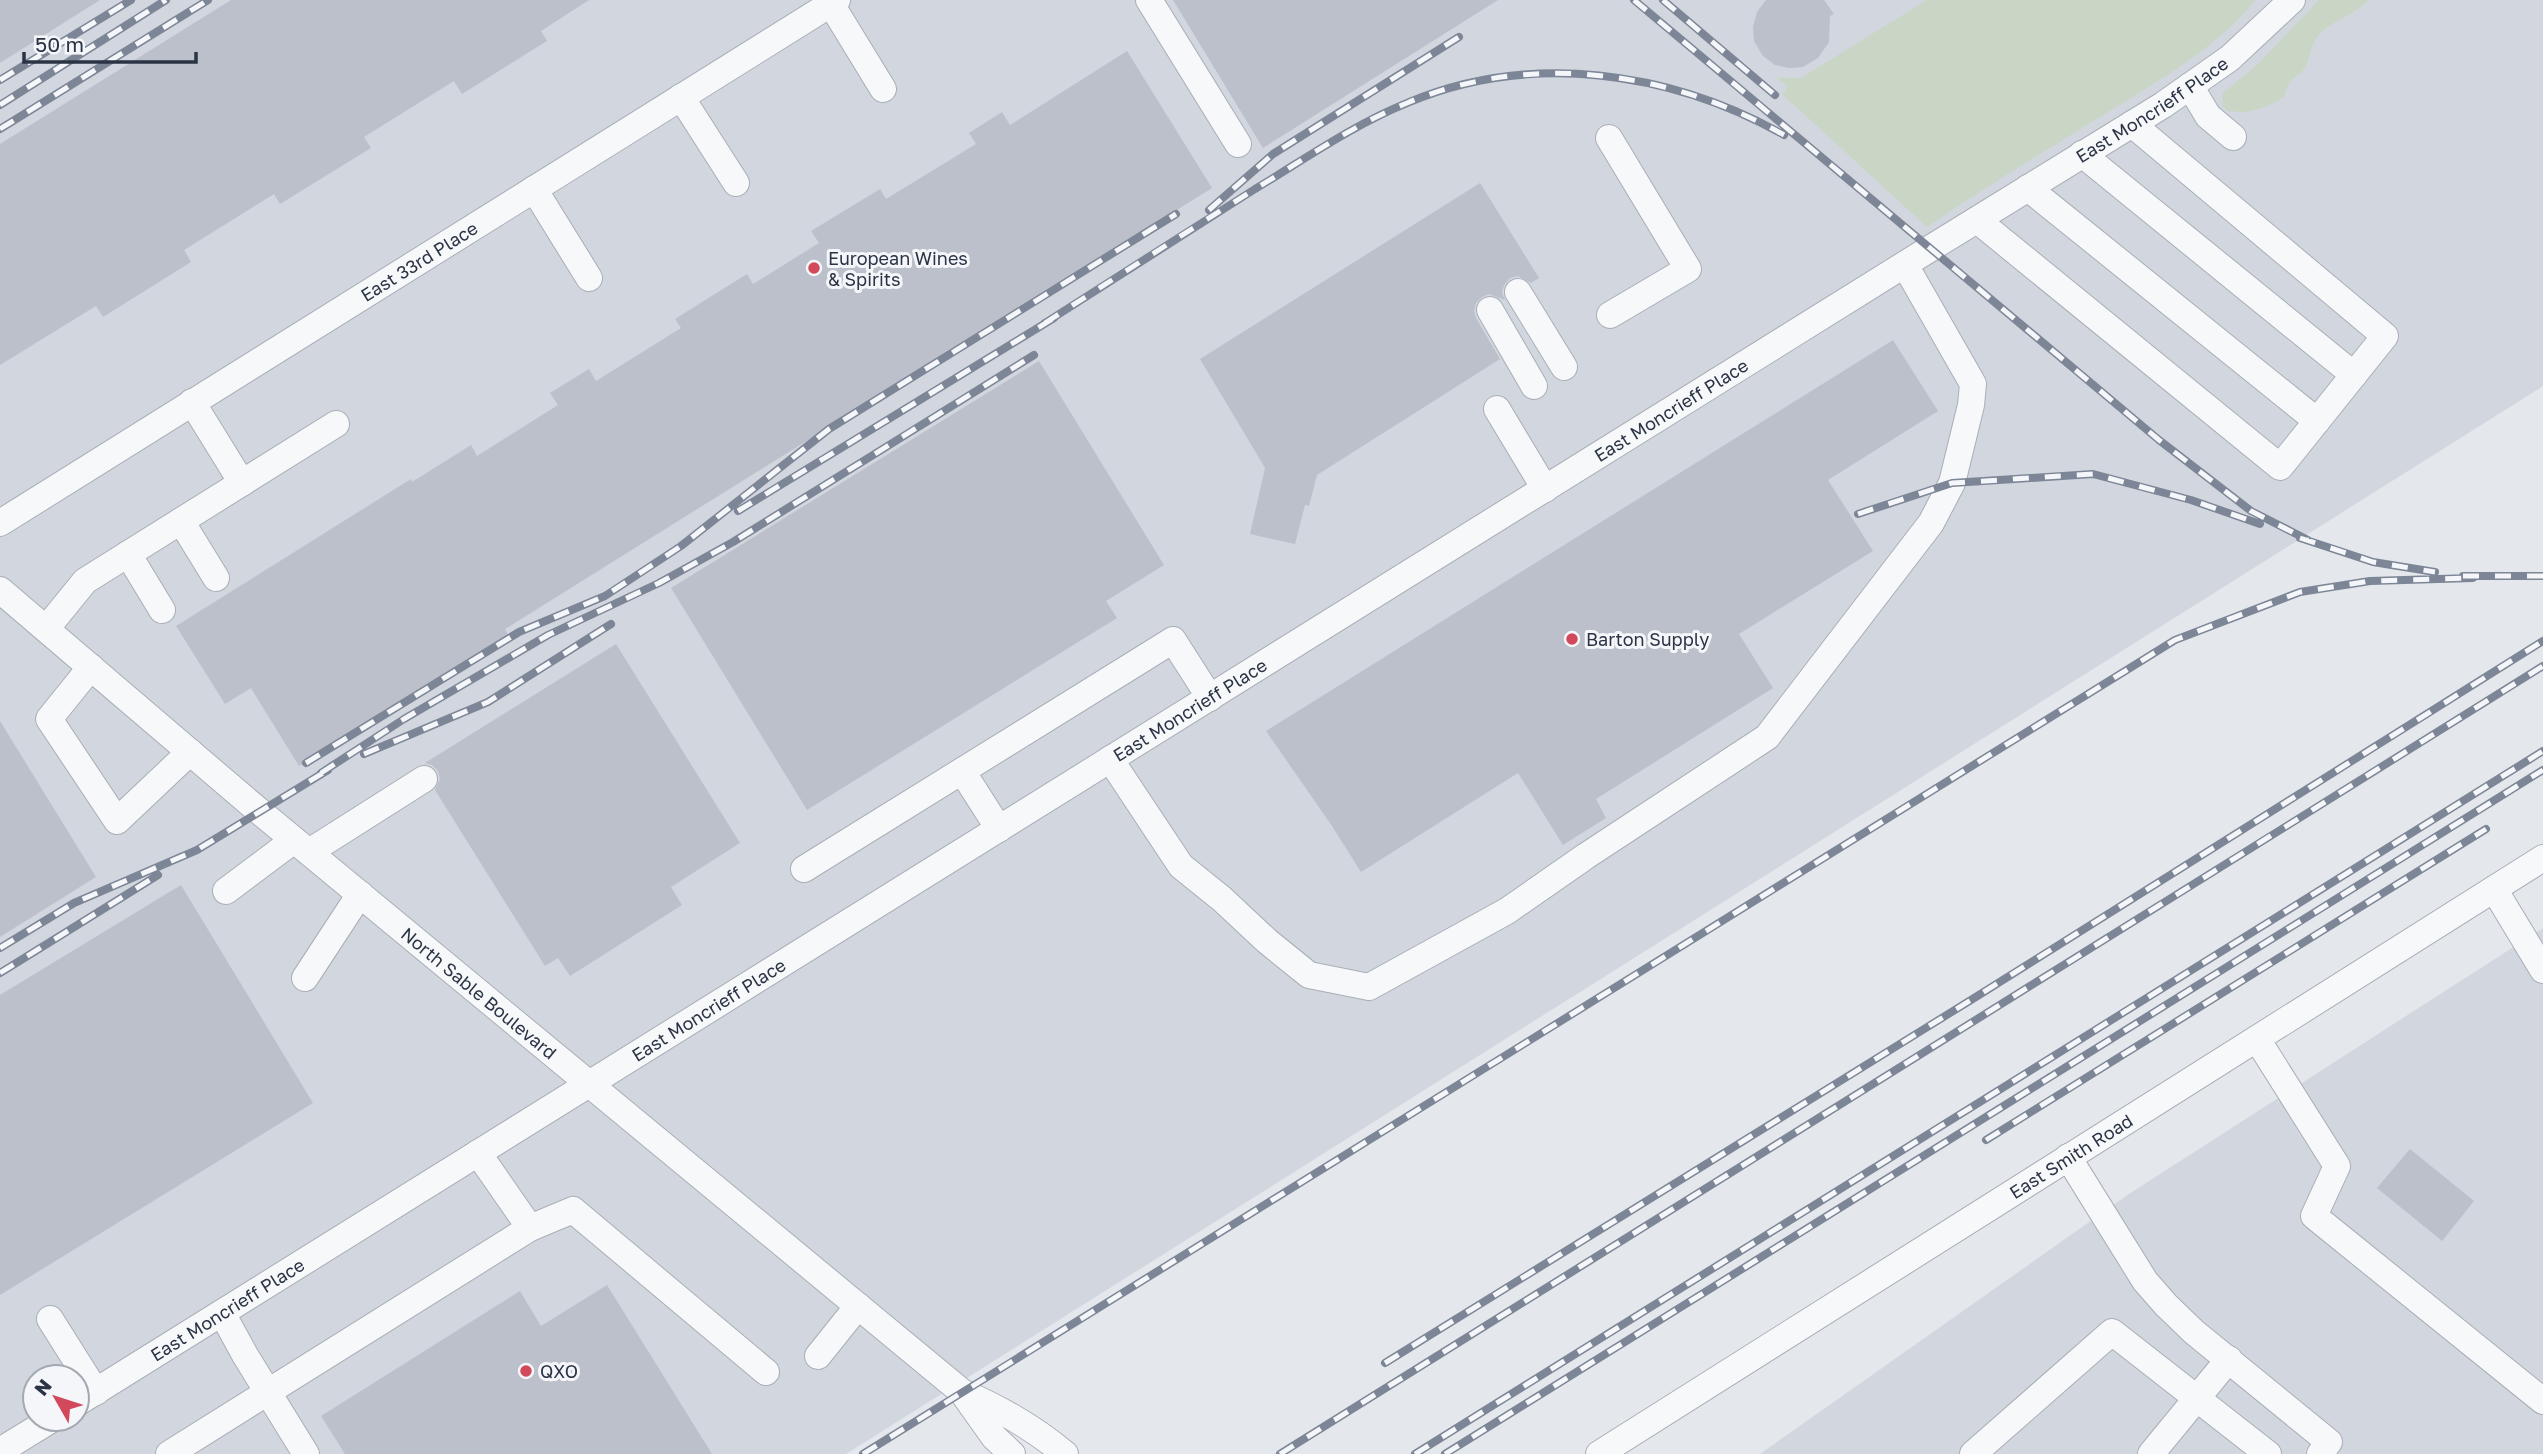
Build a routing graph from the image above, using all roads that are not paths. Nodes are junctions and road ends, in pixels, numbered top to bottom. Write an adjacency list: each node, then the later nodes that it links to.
1 (1149, 0): 10 (street)
2 (2291, 0): 4 (street, East Moncrieff Place)
3 (834, 2): 5 (street); 6 (street, East 33rd Place)
4 (2190, 86): 7 (street, East Moncrieff Place); 8 (street)
5 (883, 89)
6 (681, 97): 12 (street); 14 (street, East 33rd Place)
7 (2132, 124): 11 (street, East Moncrieff Place); 20 (street)
8 (2233, 137)
9 (1609, 138): 19 (street)
10 (1238, 144)
11 (2082, 154): 13 (street, East Moncrieff Place); 20 (street)
12 (736, 183)
13 (2028, 188): 15 (street, East Moncrieff Place); 24 (street)
14 (534, 189): 17 (street); 22 (street, East 33rd Place)
15 (1977, 220): 16 (street, East Moncrieff Place); 24 (street)
16 (1905, 265): 27 (street, East Moncrieff Place); 38 (street)
17 (589, 278)
18 (1503, 301): 21 (street)
19 (1610, 315)
20 (2354, 375): 24 (street)
21 (1549, 377)
22 (192, 402): 26 (street); 29 (street, East 33rd Place)
23 (1497, 410): 27 (street)
24 (2317, 421)
25 (336, 424): 26 (street)
26 (242, 483): 28 (street)
27 (1545, 489): 36 (street, East Moncrieff Place)
28 (181, 521): 30 (street); 31 (street)
29 (0, 523)
30 (128, 554): 33 (street); 34 (street)
31 (216, 578)
32 (0, 590): 34 (street, North Sable Boulevard)
33 (162, 610)
34 (46, 629): 35 (street, North Sable Boulevard)
35 (90, 667): 37 (street, North Sable Boulevard); 37 (street)
36 (1210, 698): 38 (street, East Moncrieff Place); 39 (street)
37 (190, 752): 42 (street, North Sable Boulevard)
38 (1110, 760): 41 (street, East Moncrieff Place)
39 (962, 771): 41 (street); 44 (street)
40 (424, 779): 42 (street)
41 (999, 829): 51 (street, East Moncrieff Place)
42 (302, 846): 46 (street); 47 (street, North Sable Boulevard)
43 (2543, 858): 45 (street, East Smith Road)
44 (804, 870)
45 (2494, 889): 48 (street); 50 (street, East Smith Road)
46 (226, 891)
47 (360, 894): 49 (street); 51 (street, North Sable Boulevard)
48 (2543, 970)
49 (305, 978)
50 (2258, 1039): 53 (street, East Smith Road); 66 (street)
51 (589, 1084): 52 (street, East Moncrieff Place); 55 (street, North Sable Boulevard)
52 (478, 1153): 54 (street); 56 (street, East Moncrieff Place)
53 (2068, 1157): 59 (street); 73 (street, East Smith Road)
54 (530, 1228): 61 (street); 62 (street)
55 (858, 1306): 58 (street); 63 (street, North Sable Boulevard)
56 (222, 1313): 62 (street); 64 (street, East Moncrieff Place)
57 (50, 1319): 60 (street)
58 (818, 1356)
59 (2229, 1359): 65 (street); 77 (street)
60 (71, 1363)
61 (766, 1372)
62 (269, 1392): 68 (street); 70 (street)
63 (962, 1392): 71 (street, North Sable Boulevard); 72 (street, North Sable Boulevard)
64 (91, 1395)
65 (2196, 1399): 74 (street); 75 (street); 76 (street)
66 (2543, 1401)
67 (29, 1433): 69 (street)
68 (186, 1450)
69 (0, 1451)
70 (306, 1454)
71 (1012, 1454)
72 (1065, 1454)
73 (1600, 1454)
74 (1973, 1454)
75 (2151, 1454)
76 (2268, 1454)
77 (2320, 1454)

